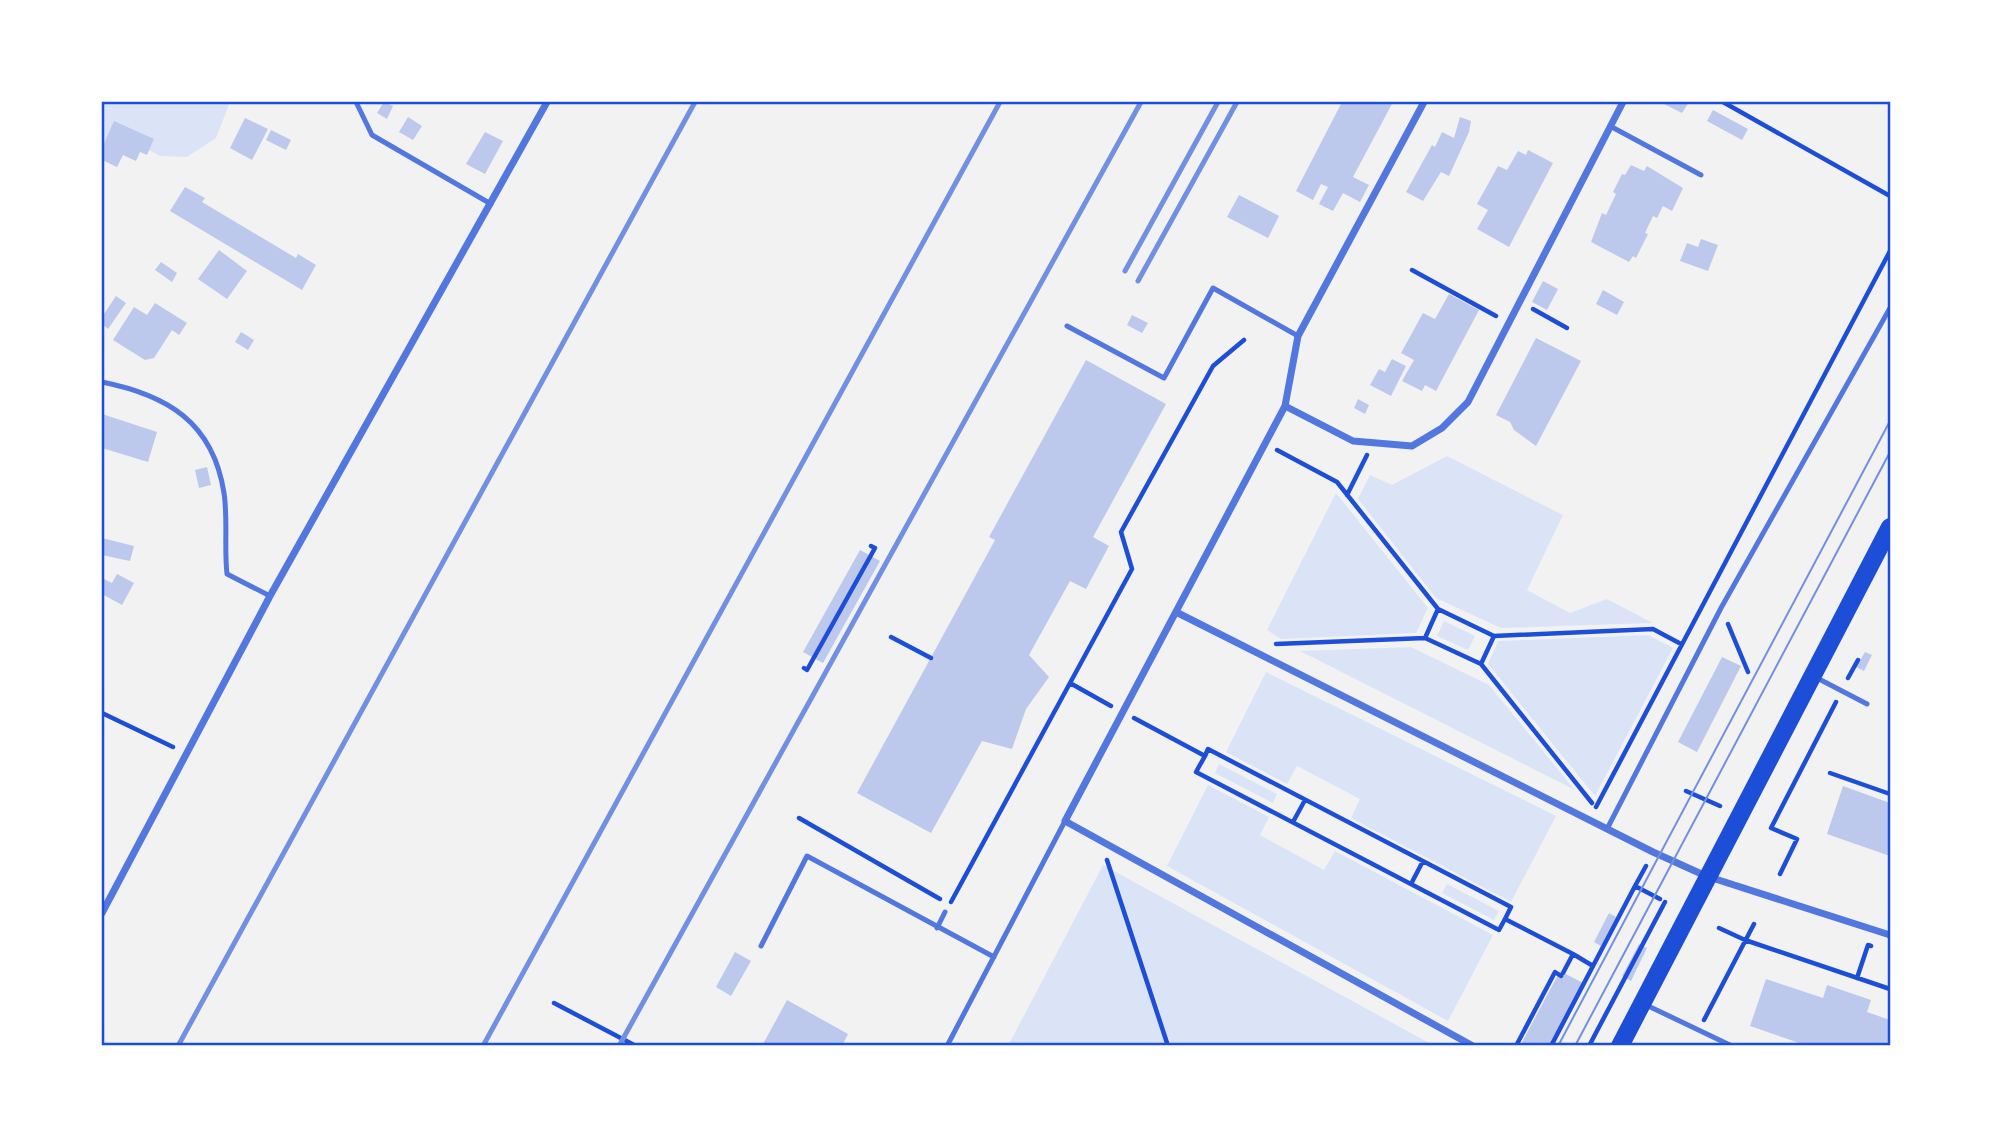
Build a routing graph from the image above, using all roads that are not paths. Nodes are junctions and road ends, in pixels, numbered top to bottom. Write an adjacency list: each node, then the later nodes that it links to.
1 (356, 102): 7 (lane)
2 (547, 102): 7 (street)
3 (1424, 102): 10 (street)
4 (1622, 102): 5 (street)
5 (1610, 126): 6 (lane); 12 (street)
6 (1701, 175)
7 (491, 204): 14 (street)
8 (1891, 308): 19 (lane)
9 (1067, 326): 10 (lane)
10 (1298, 335): 12 (street)
11 (102, 382): 14 (lane)
12 (1285, 406): 15 (street)
13 (1891, 527): 16 (main road)
14 (270, 596): 21 (street)
15 (1177, 612): 18 (street); 19 (street)
16 (1812, 676): 17 (lane); 20 (main road)
17 (1867, 704)
18 (1065, 821): 27 (lane); 30 (street)
19 (1607, 829): 20 (street)
20 (1706, 876): 25 (street); 28 (main road)
21 (105, 899): 23 (street)
22 (945, 912): 24 (lane)
23 (102, 913)
24 (937, 928): 26 (lane); 27 (lane)
25 (1891, 935)
26 (761, 946)
27 (994, 957): 29 (lane)
28 (1641, 1003): 31 (main road); 32 (lane)
29 (947, 1045)
30 (1474, 1045)
31 (1620, 1045)
32 (1732, 1045)

